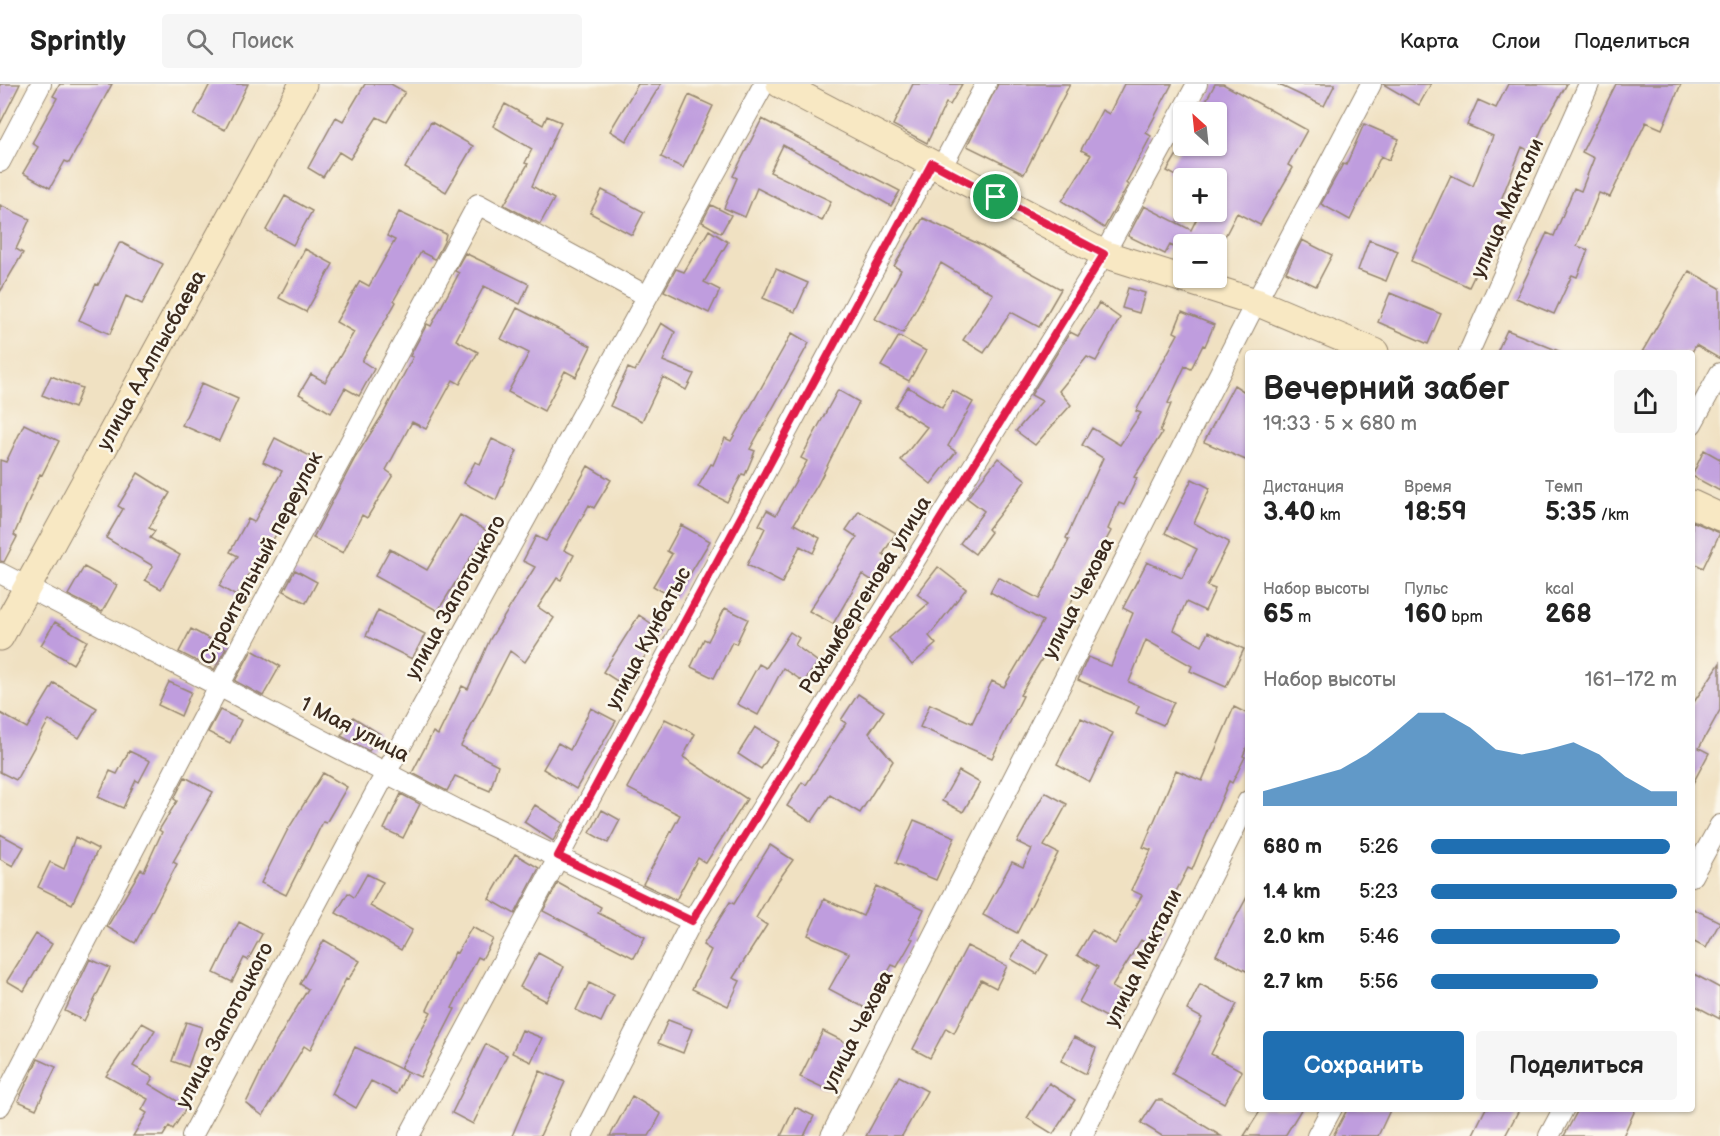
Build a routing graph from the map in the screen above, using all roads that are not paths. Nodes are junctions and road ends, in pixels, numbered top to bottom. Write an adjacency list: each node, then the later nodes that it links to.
1 (42, 84): 9 (street)
2 (303, 84): 21 (street, улица А.Алпысбаева)
3 (764, 84): 12 (street, улица Запотоцкого)
4 (780, 84): 10 (street)
5 (986, 84): 10 (street, улица Кунбатыс)
6 (1197, 84): 11 (street, Рахымбергенова улица)
7 (1371, 84): 13 (street, улица Чехова)
8 (1589, 84): 15 (street, улица Мактали)
9 (0, 162)
10 (936, 166): 11 (street); 27 (street, улица Кунбатыс)
11 (1104, 254): 13 (street); 29 (street, Рахымбергенова улица)
12 (647, 296): 23 (street, Строительный переулок); 24 (street, улица Запотоцкого)
13 (1256, 302): 14 (street); 36 (street, улица Чехова)
14 (1370, 350)
15 (1470, 350)
16 (1720, 373): 17 (street)
17 (1695, 419)
18 (1695, 505): 19 (street)
19 (1720, 517)
20 (0, 573): 21 (street, 1 Мая улица)
21 (26, 586): 22 (street, улица А.Алпысбаева); 23 (street, 1 Мая улица)
22 (0, 637)
23 (219, 686): 24 (street, 1 Мая улица); 30 (street, Строительный переулок)
24 (386, 772): 27 (street, 1 Мая улица); 33 (street, улица Запотоцкого)
25 (1245, 807): 37 (street, улица Мактали)
26 (1720, 825): 28 (street)
27 (558, 856): 29 (street, 1 Мая улица); 34 (street, улица Кунбатыс)
28 (1695, 871)
29 (692, 921): 35 (street, Рахымбергенова улица)
30 (0, 1106)
31 (1330, 1112): 38 (street)
32 (1562, 1112): 39 (street)
33 (192, 1136)
34 (409, 1136)
35 (582, 1136)
36 (831, 1136)
37 (1082, 1136)
38 (1317, 1136)
39 (1549, 1136)

